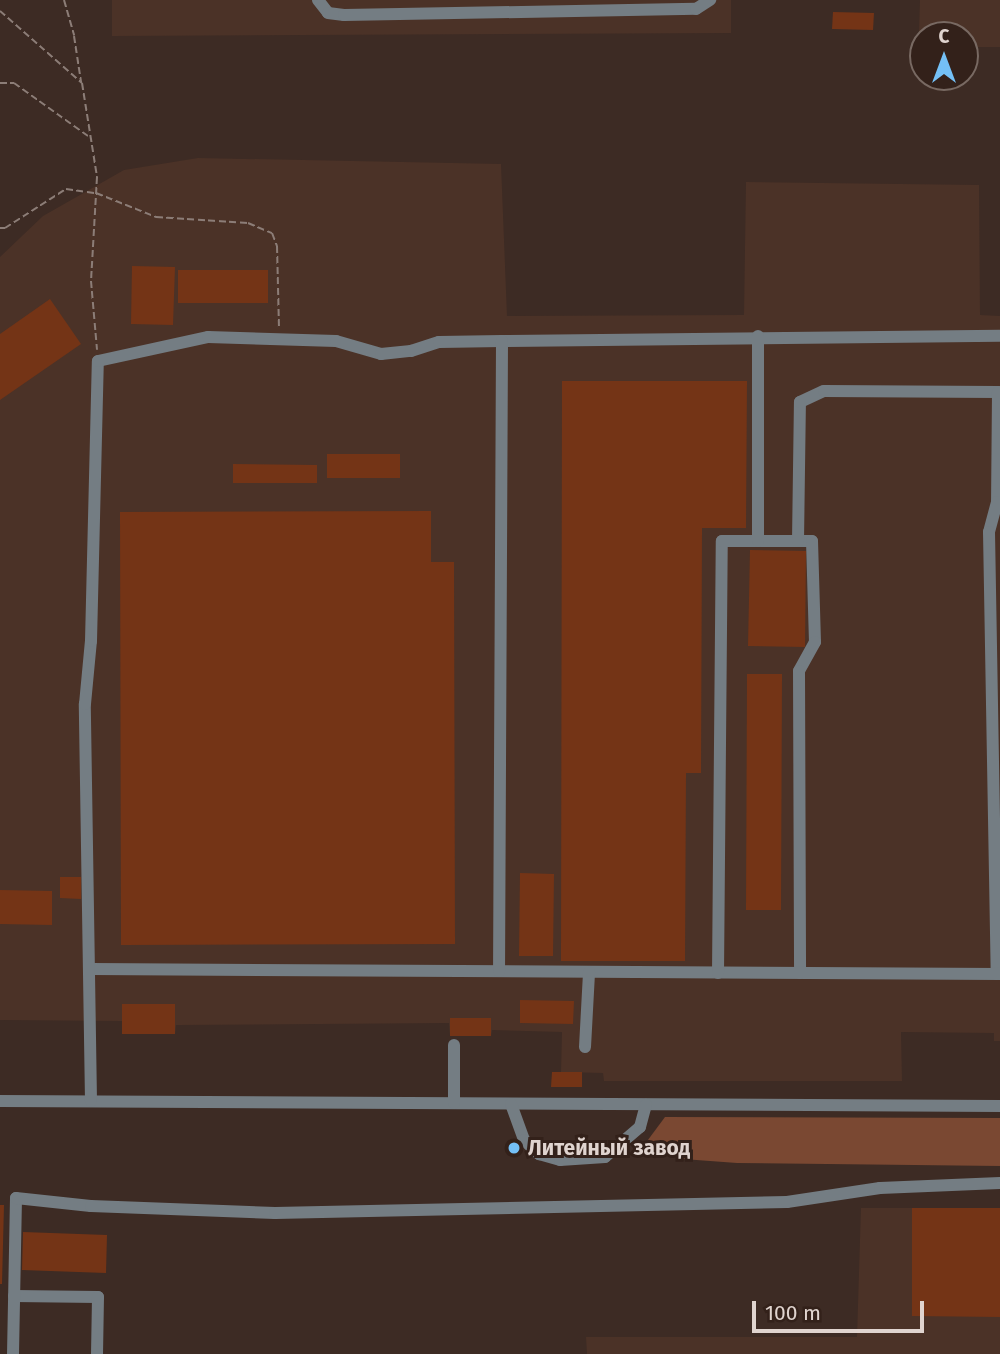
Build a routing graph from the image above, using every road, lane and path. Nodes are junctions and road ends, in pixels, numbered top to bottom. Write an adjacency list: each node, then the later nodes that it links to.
1 (64, 0): 8 (path)
2 (318, 0): 6 (street)
3 (544, 0): 6 (street)
4 (710, 0): 6 (street)
5 (0, 11): 8 (path)
6 (553, 12)
7 (0, 83): 9 (path)
8 (82, 83): 9 (path)
9 (89, 136): 10 (path)
10 (96, 193): 11 (path); 14 (path); 16 (path)
11 (0, 228)
12 (758, 336): 13 (street); 15 (street); 17 (street)
13 (1000, 336)
14 (280, 337): 15 (street); 16 (street)
15 (502, 341): 20 (street)
16 (97, 361): 19 (street)
17 (758, 541): 18 (street); 22 (street)
18 (798, 541): 23 (street); 24 (street)
19 (91, 969): 20 (street); 28 (street)
20 (499, 971): 21 (street)
21 (589, 972): 22 (street); 26 (street)
22 (718, 973): 23 (street)
23 (800, 973): 24 (street)
24 (998, 974)
25 (454, 1045): 29 (street)
26 (585, 1047)
27 (0, 1101): 28 (street)
28 (91, 1101): 29 (street)
29 (454, 1103): 30 (street)
30 (512, 1104): 31 (street); 31 (street)
31 (646, 1105): 32 (street)
32 (1000, 1106)
33 (1000, 1183): 34 (street)
34 (14, 1296): 35 (street); 36 (street)
35 (13, 1354)
36 (97, 1354)

